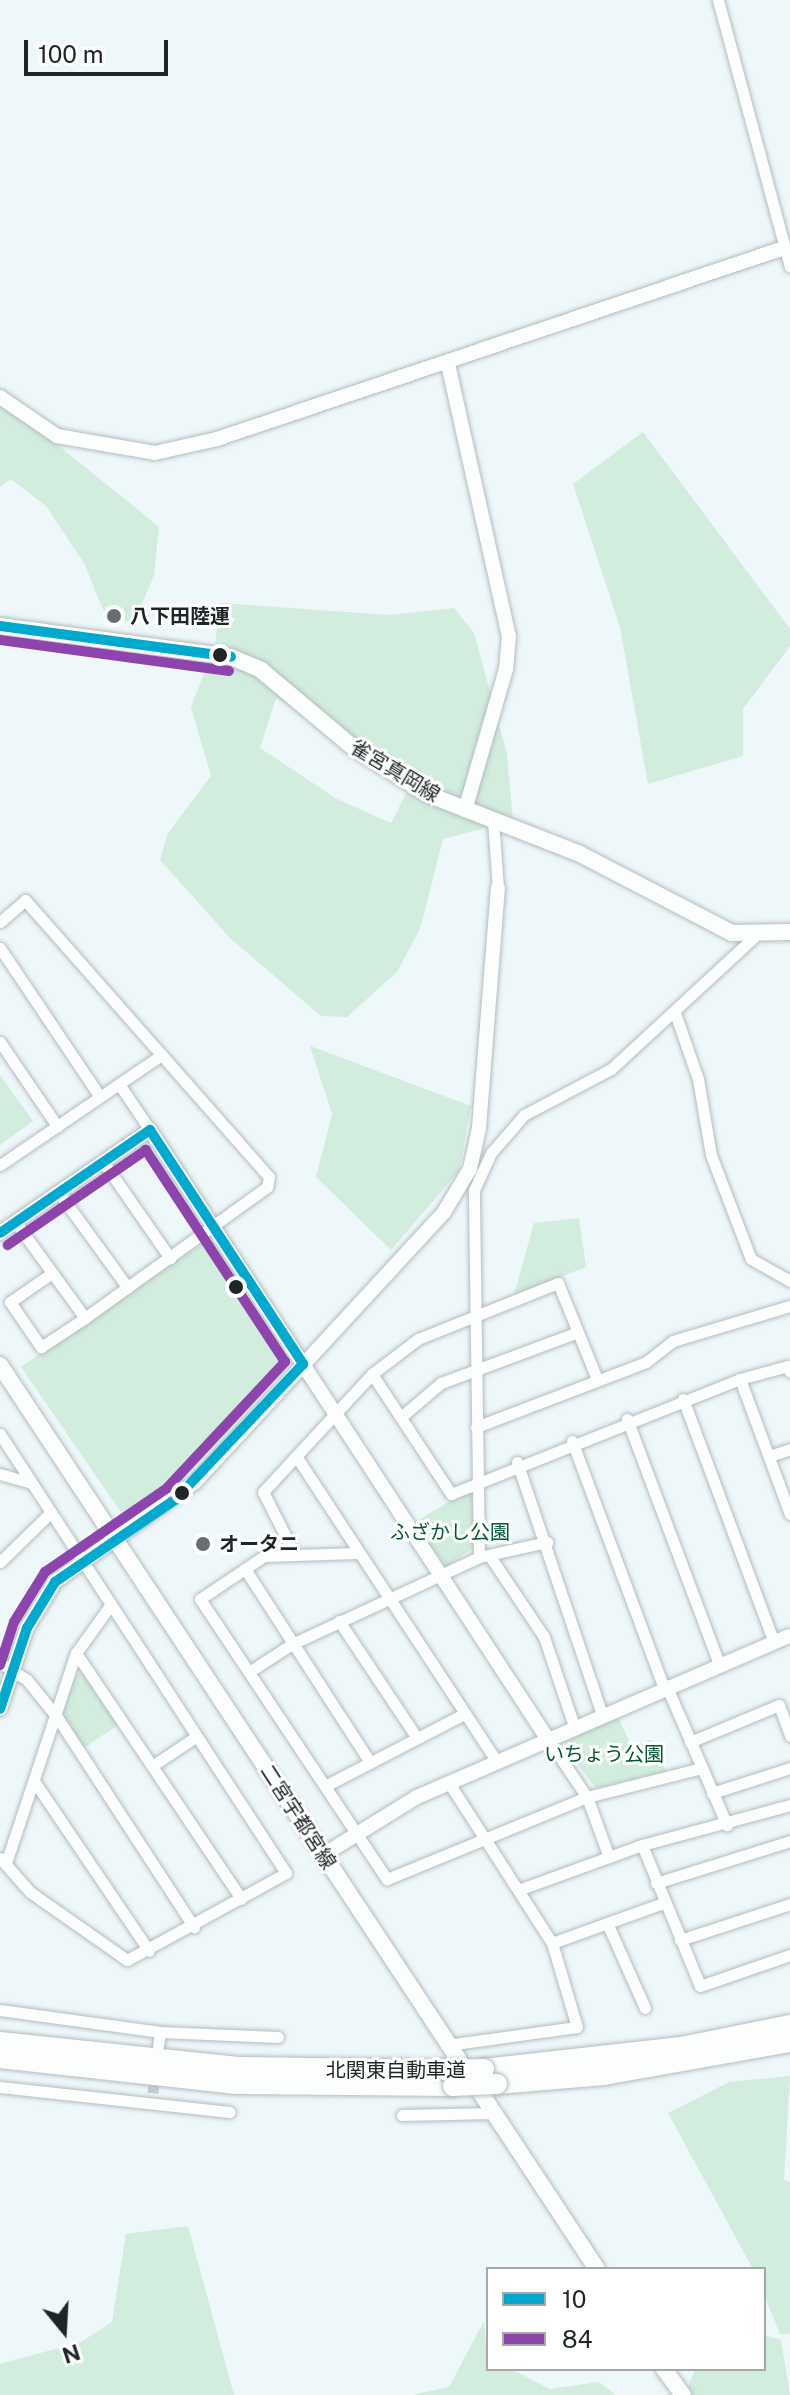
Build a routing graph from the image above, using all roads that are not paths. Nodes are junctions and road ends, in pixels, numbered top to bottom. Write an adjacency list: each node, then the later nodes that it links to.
1 (718, 0): 2 (street)
2 (784, 248): 3 (street); 4 (street)
3 (790, 266)
4 (448, 364): 5 (street); 7 (street)
5 (0, 397)
6 (0, 626): 7 (main road, 雀宮真岡線)
7 (465, 810): 8 (main road, 雀宮真岡線)
8 (493, 820): 9 (street); 12 (main road, 雀宮真岡線)
9 (498, 888): 21 (street)
10 (0, 922): 16 (street)
11 (790, 932): 12 (main road)
12 (753, 938): 14 (street)
13 (0, 948): 18 (street)
14 (675, 1013): 22 (street); 31 (street)
15 (0, 1042): 19 (street)
16 (160, 1056): 17 (street); 27 (street)
17 (119, 1084): 18 (street); 20 (street)
18 (100, 1097): 19 (street)
19 (57, 1126): 24 (street)
20 (150, 1130): 23 (street); 27 (street)
21 (477, 1137): 22 (street); 37 (street)
22 (502, 1137): 34 (street)
23 (104, 1163): 25 (street); 29 (street)
24 (0, 1165)
25 (59, 1193): 26 (street); 32 (street)
26 (16, 1223): 28 (street); 30 (street)
27 (215, 1227): 29 (street); 37 (street)
28 (0, 1233)
29 (170, 1258): 32 (street)
30 (52, 1273): 35 (street); 35 (street)
31 (790, 1281)
32 (128, 1288): 35 (street)
33 (790, 1306): 42 (street)
34 (477, 1314): 36 (street); 39 (street); 41 (street)
35 (85, 1318)
36 (578, 1332): 39 (street); 42 (street)
37 (303, 1364): 45 (street); 60 (street)
38 (0, 1365): 60 (main road, 二宮宇都宮線)
39 (476, 1370): 46 (street); 48 (street)
40 (790, 1372): 43 (street)
41 (372, 1374): 45 (street); 46 (street)
42 (597, 1379): 48 (street)
43 (740, 1379): 44 (street); 53 (street)
44 (683, 1399): 47 (street); 73 (street)
45 (334, 1413): 52 (street); 68 (street)
46 (401, 1417): 56 (street)
47 (627, 1419): 50 (street); 76 (street)
48 (476, 1427): 56 (street)
49 (0, 1434): 57 (street)
50 (572, 1441): 54 (street); 79 (street)
51 (790, 1449): 53 (street)
52 (296, 1456): 62 (street); 63 (street)
53 (769, 1456): 59 (street)
54 (517, 1462): 56 (street); 61 (street)
55 (0, 1474): 57 (street)
56 (480, 1477): 64 (street)
57 (31, 1483): 58 (street)
58 (51, 1512): 65 (street); 66 (street)
59 (790, 1514)
60 (115, 1540): 66 (street); 106 (main road, 二宮宇都宮線)
61 (547, 1542): 64 (street); 82 (street)
62 (294, 1553): 63 (street); 67 (street)
63 (357, 1553): 69 (street)
64 (484, 1556): 68 (street); 84 (street)
65 (1, 1559)
66 (83, 1561): 70 (street); 77 (street)
67 (245, 1569): 74 (street); 78 (street)
68 (438, 1576): 69 (street); 88 (street)
69 (387, 1598): 71 (street); 81 (street)
70 (109, 1607): 75 (street); 87 (street)
71 (339, 1621): 74 (street); 85 (street)
72 (790, 1636): 73 (street)
73 (774, 1642): 76 (street)
74 (292, 1644): 78 (street); 90 (street)
75 (76, 1653): 83 (street); 92 (street)
76 (719, 1664): 79 (street)
77 (6, 1667): 80 (street); 83 (street)
78 (249, 1672): 97 (street)
79 (665, 1686): 82 (street); 89 (street)
80 (0, 1709)
81 (464, 1714): 85 (street); 91 (street)
82 (602, 1714): 84 (street)
83 (57, 1717): 95 (street); 115 (street)
84 (574, 1726): 88 (street)
85 (415, 1735): 90 (street)
86 (790, 1736): 89 (street)
87 (194, 1738): 92 (street); 111 (street)
88 (547, 1738): 91 (street); 99 (street)
89 (690, 1742): 93 (street)
90 (368, 1759): 97 (street)
91 (496, 1761): 96 (street)
92 (152, 1766): 111 (street)
93 (702, 1768): 98 (street); 99 (street)
94 (790, 1768): 98 (street)
95 (34, 1781): 108 (street); 118 (street)
96 (449, 1783): 102 (street); 103 (street)
97 (325, 1786): 102 (street)
98 (712, 1793): 101 (street)
99 (587, 1797): 103 (street); 107 (street)
100 (790, 1805): 101 (street)
101 (727, 1825): 105 (street)
102 (356, 1834): 103 (street); 106 (street)
103 (485, 1835): 110 (street)
104 (790, 1841): 109 (street)
105 (642, 1845): 107 (street); 109 (street)
106 (323, 1855): 127 (main road, 二宮宇都宮線)
107 (609, 1857): 110 (street)
108 (3, 1860): 118 (street)
109 (656, 1883): 112 (street)
110 (521, 1889): 117 (street)
111 (241, 1899): 115 (street)
112 (663, 1903): 114 (street); 116 (street)
113 (790, 1904): 116 (street)
114 (607, 1923): 117 (street); 120 (street)
115 (194, 1927): 118 (street)
116 (680, 1940): 119 (street)
117 (552, 1943): 127 (street)
118 (149, 1951)
119 (790, 1955)
120 (645, 2008)
121 (0, 2010): 123 (street)
122 (790, 2025): 130 (highway, 北関東自動車道)
123 (160, 2032): 124 (street); 128 (street)
124 (278, 2037)
125 (0, 2042): 131 (highway, 北関東自動車道)
126 (790, 2042): 130 (highway, 北関東自動車道)
127 (447, 2045): 134 (main road, 二宮宇都宮線)
128 (158, 2046)
129 (0, 2058): 131 (highway, 北関東自動車道)
130 (490, 2076): 131 (highway, 北関東自動車道, bridge)
131 (448, 2078)
132 (0, 2087): 133 (street)
133 (230, 2112)
134 (494, 2113): 135 (street); 136 (main road, 二宮宇都宮線)
135 (402, 2115)
136 (596, 2267)
137 (665, 2371): 138 (main road)
138 (683, 2395)

